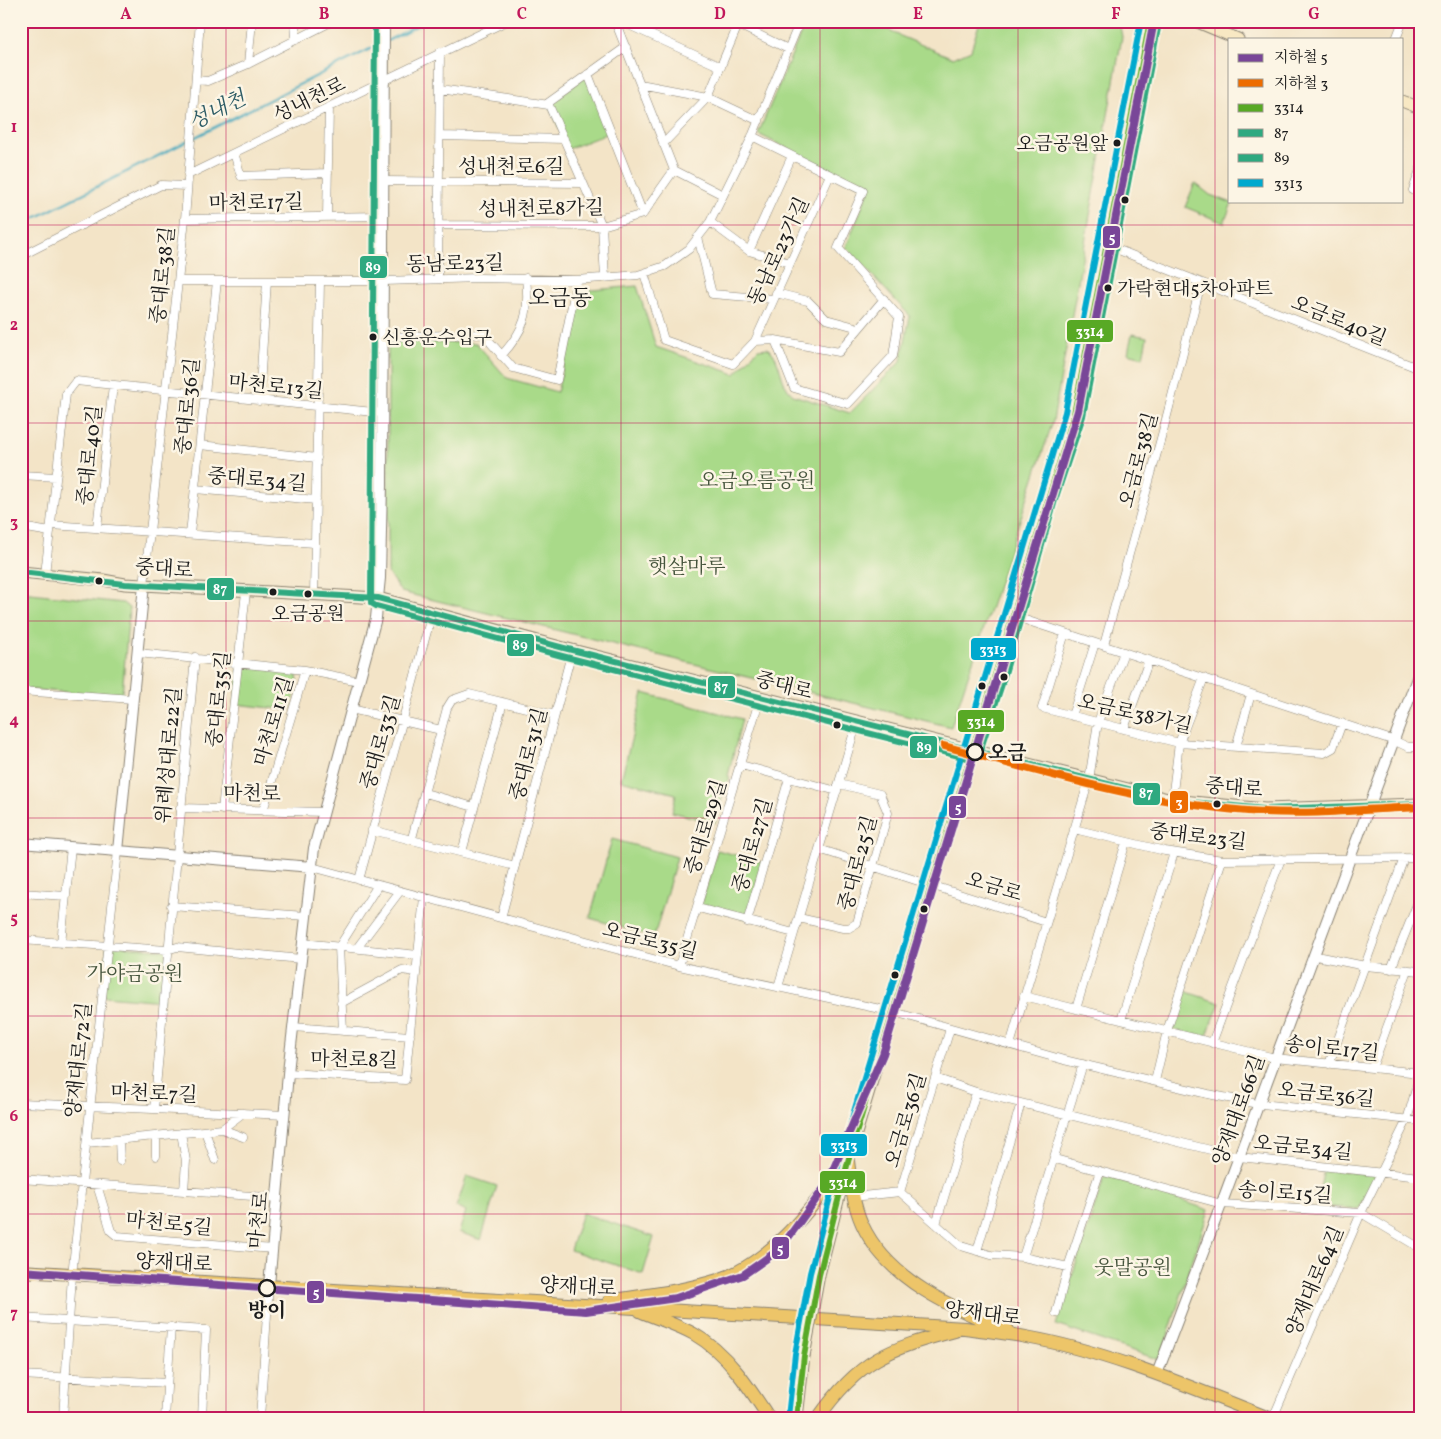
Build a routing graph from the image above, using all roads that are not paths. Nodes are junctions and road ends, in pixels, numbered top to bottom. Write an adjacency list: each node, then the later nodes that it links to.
1 (200, 21): 26 (street, 중대로38길)
2 (252, 21): 22 (street)
3 (295, 21): 18 (street)
4 (332, 21): 18 (street)
5 (384, 21): 25 (street, 마천로)
6 (507, 21): 21 (street, 성내천로)
7 (615, 21): 19 (street)
8 (620, 21): 23 (street)
9 (730, 21): 14 (street)
10 (800, 21): 20 (street, 동남로23길)
11 (1150, 21): 60 (main road)
12 (1195, 21): 15 (main road)
13 (1403, 21): 17 (street)
14 (738, 25): 20 (street); 23 (street)
15 (1223, 27): 16 (main road)
16 (1237, 38)
17 (1396, 38)
18 (296, 40): 22 (street)
19 (626, 47): 24 (street); 27 (street)
20 (788, 49): 34 (street, 동남로23길)
21 (440, 52): 25 (street, 성내천로); 28 (street, 성내천로6길)
22 (248, 64): 26 (street)
23 (721, 67): 29 (street)
24 (588, 74): 31 (street); 52 (street, 성내천로8가길)
25 (384, 78): 32 (street, 성내천로); 46 (street, 마천로)
26 (196, 80): 43 (street, 중대로38길)
27 (640, 84): 29 (street); 38 (street)
28 (440, 89): 31 (street); 35 (street, 성내천로6길)
29 (708, 97): 34 (street); 38 (street)
30 (1404, 102): 33 (main road)
31 (549, 104): 37 (street)
32 (329, 107): 39 (street, 성내천로); 44 (street, 마천로17길)
33 (1420, 108)
34 (759, 121): 36 (street, 동남로23길)
35 (440, 136): 37 (street, 성내천로6길); 47 (street, 성내천로6길)
36 (752, 136): 40 (street); 51 (street, 동남로23길)
37 (564, 139): 48 (street)
38 (664, 144): 41 (street)
39 (234, 153): 43 (street, 성내천로); 44 (street)
40 (792, 156): 45 (street); 61 (street, 동남로23가길)
41 (674, 170): 51 (street); 52 (street)
42 (1420, 170): 50 (street)
43 (188, 173): 49 (street, 중대로38길)
44 (328, 173): 54 (street, 마천로17길)
45 (830, 175): 63 (street, 동남로23가길); 76 (street)
46 (384, 181): 47 (street, 성내천로6길); 53 (street, 마천로)
47 (439, 182): 48 (street, 성내천로6길); 57 (street, 성내천로6길)
48 (583, 182): 58 (street)
49 (187, 186): 55 (street, 중대로38길); 62 (street)
50 (1420, 193)
51 (723, 196): 56 (street, 동남로23길)
52 (642, 214): 58 (street, 성내천로8가길)
53 (384, 216): 54 (street, 마천로17길); 73 (street, 마천로)
54 (327, 217): 55 (street, 마천로17길)
55 (185, 219): 69 (street, 중대로38길)
56 (710, 222): 59 (street, 동남로23길); 61 (street)
57 (439, 225): 58 (street, 성내천로8가길); 67 (street, 성내천로6길)
58 (602, 226): 66 (street)
59 (698, 237): 64 (street, 동남로23길); 75 (street)
60 (1106, 245): 74 (street, 오금로40길); 108 (main road)
61 (749, 251): 63 (street)
62 (21, 256)
63 (790, 263): 75 (street, 동남로23가길)
64 (644, 273): 66 (street, 동남로23길); 80 (street, 동남로23가길)
65 (526, 278): 67 (street, 동남로23길); 68 (street, 동남로23길); 81 (street, 동남로23길)
66 (605, 278): 68 (street, 동남로23길)
67 (438, 279): 73 (street, 동남로23길)
68 (577, 280): 81 (street)
69 (178, 281): 70 (street, 동남로23길); 84 (street, 중대로38길)
70 (217, 281): 71 (street, 동남로23길); 85 (street, 중대로36길)
71 (267, 281): 72 (street, 동남로23길); 86 (street)
72 (320, 281): 73 (street, 동남로23길); 87 (street, 중대로34길)
73 (384, 281): 78 (street, 마천로)
74 (1201, 283): 82 (street, 오금로40길); 111 (street, 오금로38길)
75 (774, 296): 77 (street); 80 (street, 동남로23가길)
76 (884, 299): 77 (street); 79 (street)
77 (859, 328): 79 (street)
78 (383, 337): 81 (street); 88 (street, 마천로)
79 (775, 340): 80 (street)
80 (754, 341)
81 (502, 356)
82 (1420, 369)
83 (112, 385): 84 (street, 중대로40길); 92 (street, 중대로40길); 97 (street, 중대로40길)
84 (166, 392): 85 (street, 마천로13길); 98 (street, 중대로38길)
85 (205, 395): 86 (street, 마천로13길); 89 (street, 중대로36길)
86 (259, 401): 87 (street, 마천로13길)
87 (318, 406): 88 (street, 마천로13길); 90 (street, 중대로34길)
88 (383, 413): 106 (street, 마천로)
89 (200, 445): 90 (street, 중대로34길); 93 (street, 중대로36길)
90 (317, 458): 94 (street, 중대로34길)
91 (21, 475): 92 (street, 중대로40길)
92 (56, 477): 96 (street, 중대로40길)
93 (195, 489): 94 (street, 중대로34길); 99 (street, 중대로36길)
94 (316, 500): 100 (street, 중대로34길)
95 (21, 526): 96 (street)
96 (50, 528): 97 (street); 102 (street, 중대로40길)
97 (97, 528): 98 (street)
98 (150, 532): 99 (street); 103 (street, 중대로38길)
99 (190, 534): 100 (street)
100 (315, 543): 105 (street, 중대로34길)
101 (21, 572): 102 (main road, 중대로)
102 (45, 574): 103 (main road, 중대로)
103 (144, 585): 104 (main road, 중대로); 114 (street, 양재대로72길)
104 (246, 592): 105 (main road, 중대로); 117 (street, 중대로35길)
105 (314, 595): 106 (main road, 중대로)
106 (378, 598): 107 (main road, 중대로); 121 (street, 마천로)
107 (432, 613): 112 (main road, 중대로); 130 (street, 중대로33길)
108 (1013, 616): 109 (street); 140 (main road)
109 (1065, 633): 110 (street); 129 (street, 오금로38가길)
110 (1095, 643): 111 (street); 129 (street)
111 (1104, 646): 113 (street)
112 (572, 651): 124 (main road, 중대로); 128 (street, 중대로31길)
113 (1124, 652): 116 (street); 132 (street)
114 (138, 654): 115 (street, 마천로11길); 125 (street, 양재대로72길)
115 (195, 657): 117 (street, 마천로11길); 150 (street, 위례성대로22길)
116 (1148, 660): 120 (street); 134 (street)
117 (238, 662): 118 (street, 마천로11길); 151 (street, 중대로35길)
118 (305, 670): 121 (street, 마천로11길); 152 (street, 마천로11길)
119 (1420, 670): 136 (street, 양재대로66길)
120 (1204, 678): 123 (street); 137 (street)
121 (359, 681): 127 (street, 마천로)
122 (21, 691): 125 (street)
123 (1251, 694): 133 (street); 138 (street)
124 (760, 698): 131 (main road, 중대로); 141 (street, 중대로29길)
125 (133, 699): 161 (street, 양재대로72길)
126 (503, 702): 128 (street); 135 (street); 149 (street)
127 (351, 709): 130 (street); 153 (street, 마천로)
128 (555, 714): 170 (street, 중대로31길)
129 (1072, 716): 132 (street, 오금로38가길)
130 (403, 721): 135 (street); 155 (street, 중대로33길)
131 (857, 722): 140 (main road, 중대로); 144 (street, 중대로25길)
132 (1098, 722): 134 (street, 오금로38가길); 143 (street)
133 (1342, 723): 136 (street); 138 (street, 오금로38가길)
134 (1124, 729): 137 (street, 오금로38가길)
135 (441, 730): 145 (street)
136 (1394, 741): 139 (street); 147 (street, 양재대로66길)
137 (1179, 743): 138 (street, 오금로38가길); 146 (street)
138 (1236, 747)
139 (1420, 747)
140 (972, 750): 143 (main road, 중대로); 175 (main road)
141 (741, 765): 142 (street, 중대로25길); 182 (street, 중대로29길)
142 (789, 778): 144 (street, 중대로25길); 186 (street, 중대로27길)
143 (1089, 780): 146 (main road, 중대로); 154 (street)
144 (838, 788): 160 (street, 중대로25길); 171 (street, 중대로25길)
145 (425, 793): 149 (street); 156 (street)
146 (1172, 800): 147 (main road, 중대로)
147 (1370, 804): 148 (main road, 중대로); 168 (street, 양재대로66길)
148 (1420, 804)
149 (474, 807): 162 (street)
150 (180, 808): 151 (street, 마천로); 164 (street, 위례성대로22길)
151 (222, 810): 152 (street, 마천로)
152 (262, 810): 153 (street, 마천로)
153 (324, 812): 172 (street, 마천로)
154 (1074, 829): 157 (street, 중대로23길); 187 (street)
155 (372, 830): 156 (street); 173 (street, 중대로33길)
156 (412, 838): 162 (street)
157 (1126, 842): 163 (street, 중대로23길); 208 (street)
158 (21, 843): 159 (street)
159 (71, 847): 161 (street); 178 (street)
160 (819, 849): 171 (street, 오금로); 185 (street, 중대로25길)
161 (118, 851): 164 (street); 192 (street, 양재대로72길)
162 (462, 852): 170 (street)
163 (1174, 853): 169 (street, 중대로23길); 210 (street)
164 (176, 856): 172 (street); 181 (street, 위례성대로22길)
165 (1404, 858): 166 (street); 168 (street); 200 (street)
166 (1420, 858)
167 (1281, 859): 168 (street, 중대로23길); 169 (street, 중대로23길); 216 (street)
168 (1350, 859): 197 (street, 양재대로66길)
169 (1222, 860): 214 (street)
170 (515, 866): 184 (street, 중대로31길)
171 (874, 866): 175 (street, 오금로); 185 (street, 중대로25길)
172 (312, 867): 173 (street, 오금로35길); 183 (street, 마천로)
173 (359, 880): 174 (street, 오금로35길)
174 (378, 885): 176 (street, 오금로35길); 193 (street)
175 (932, 886): 187 (street, 오금로); 209 (main road)
176 (400, 891): 179 (street, 오금로35길); 194 (street)
177 (21, 893): 178 (street)
178 (66, 896): 190 (street)
179 (424, 897): 184 (street, 오금로35길); 196 (street, 마천로8길)
180 (1420, 897): 201 (street)
181 (171, 906): 183 (street); 195 (street, 위례성대로22길)
182 (698, 908): 186 (street); 199 (street, 중대로29길)
183 (306, 916): 191 (street, 마천로)
184 (501, 918): 199 (street, 오금로35길)
185 (798, 918): 188 (street, 중대로25길)
186 (747, 922): 188 (street)
187 (1046, 922): 206 (street)
188 (794, 933): 205 (street, 중대로25길)
189 (21, 940): 190 (street)
190 (61, 943): 192 (street)
191 (303, 943): 193 (street); 198 (street, 마천로)
192 (107, 945): 195 (street); 230 (street, 양재대로72길)
193 (339, 946): 194 (street); 207 (street)
194 (357, 948): 196 (street)
195 (167, 950): 198 (street); 231 (street, 위례성대로22길)
196 (418, 955): 204 (street, 마천로8길)
197 (1316, 956): 200 (street); 218 (street, 양재대로66길)
198 (301, 959): 211 (street, 마천로)
199 (679, 966): 205 (street, 오금로35길)
200 (1365, 966): 201 (street); 220 (street)
201 (1391, 969): 202 (street)
202 (1408, 970): 203 (street); 221 (street)
203 (1420, 971)
204 (416, 972): 207 (street); 215 (street, 마천로8길)
205 (778, 987): 209 (street, 오금로35길)
206 (1024, 996): 208 (street, 송이로17길); 217 (street)
207 (342, 1003): 213 (street)
208 (1076, 1009): 210 (street, 송이로17길)
209 (894, 1012): 212 (street, 오금로36길); 248 (main road)
210 (1121, 1020): 214 (street, 송이로17길)
211 (293, 1027): 213 (street); 222 (street, 마천로)
212 (950, 1029): 217 (street, 오금로36길); 224 (street, 오금로36길)
213 (343, 1031): 215 (street)
214 (1167, 1032): 216 (street, 송이로17길); 225 (street)
215 (410, 1036): 222 (street, 마천로8길)
216 (1212, 1043): 218 (street, 송이로17길)
217 (1010, 1045): 219 (street, 오금로36길)
218 (1275, 1058): 220 (street, 송이로17길); 229 (street, 양재대로66길)
219 (1083, 1064): 225 (street, 오금로36길); 234 (street)
220 (1329, 1064): 221 (street, 송이로17길)
221 (1372, 1068): 223 (street, 송이로17길)
222 (288, 1073): 233 (street, 마천로)
223 (1420, 1074): 235 (street, 양재대로64길)
224 (935, 1078): 226 (street, 오금로34길); 257 (street, 오금로36길)
225 (1155, 1082): 229 (street, 오금로36길)
226 (976, 1092): 228 (street, 오금로34길); 262 (street)
227 (21, 1103): 230 (street, 마천로7길)
228 (1021, 1103): 234 (street, 오금로34길); 265 (street)
229 (1258, 1103): 235 (street, 오금로36길); 245 (street, 양재대로66길)
230 (91, 1107): 231 (street, 마천로7길); 243 (street, 양재대로72길)
231 (154, 1109): 232 (street, 마천로7길)
232 (243, 1113): 233 (street, 마천로7길); 237 (street)
233 (285, 1115): 259 (street, 마천로)
234 (1068, 1115): 245 (street, 오금로34길); 246 (street)
235 (1407, 1120): 236 (street, 오금로36길); 251 (street, 양재대로64길)
236 (1420, 1122)
237 (222, 1129): 238 (street); 241 (street)
238 (204, 1131): 239 (street); 247 (street)
239 (181, 1133): 240 (street); 256 (street)
240 (156, 1136): 242 (street); 244 (street)
241 (243, 1137)
242 (119, 1140): 243 (street); 249 (street)
243 (87, 1143): 254 (street, 양재대로72길)
244 (156, 1156)
245 (1239, 1157): 251 (street, 오금로34길); 260 (street, 양재대로66길)
246 (1055, 1159): 250 (street, 송이로15길); 266 (street)
247 (215, 1160)
248 (848, 1161): 258 (main road); 271 (main road); 288 (main road, bridge)
249 (120, 1162)
250 (1100, 1171): 260 (street, 송이로15길); 267 (street)
251 (1382, 1171): 252 (street, 오금로34길); 261 (street, 양재대로64길)
252 (1420, 1177)
253 (21, 1180): 254 (street)
254 (83, 1184): 255 (street); 269 (street, 양재대로72길)
255 (97, 1185): 256 (street); 264 (street, 마천로5길)
256 (184, 1191): 259 (street)
257 (900, 1192): 258 (street); 262 (street)
258 (853, 1197): 278 (main road)
259 (278, 1198): 264 (street, 마천로)
260 (1222, 1204): 261 (street, 송이로15길); 279 (street, 양재대로66길)
261 (1361, 1212): 263 (street, 송이로15길); 291 (street, 양재대로64길)
262 (936, 1224): 265 (street)
263 (1420, 1248)
264 (273, 1249): 270 (street, 마천로)
265 (977, 1251): 266 (street)
266 (1023, 1257): 267 (street)
267 (1068, 1267): 273 (street)
268 (21, 1271): 269 (main road, 양재대로)
269 (72, 1275): 270 (main road, 양재대로); 275 (street, 양재대로72길)
270 (269, 1285): 271 (main road, 양재대로); 286 (street, 마천로)
271 (582, 1305): 272 (main road, 양재대로)
272 (631, 1308): 277 (main road, 양재대로); 287 (main road)
273 (1056, 1313)
274 (21, 1318): 275 (street)
275 (69, 1321): 276 (street); 281 (street, 양재대로72길)
276 (171, 1327): 282 (street); 285 (street)
277 (965, 1328): 278 (main road, 양재대로); 289 (main road)
278 (1026, 1337): 279 (main road, 양재대로)
279 (1157, 1374): 290 (main road, 양재대로)
280 (21, 1375): 281 (street)
281 (66, 1378): 282 (street); 283 (street, 양재대로72길)
282 (168, 1383): 284 (street)
283 (63, 1418)
284 (165, 1418)
285 (202, 1418)
286 (260, 1418)
287 (769, 1418)
288 (797, 1418)
289 (818, 1418)
290 (1269, 1418)
291 (1273, 1418)

